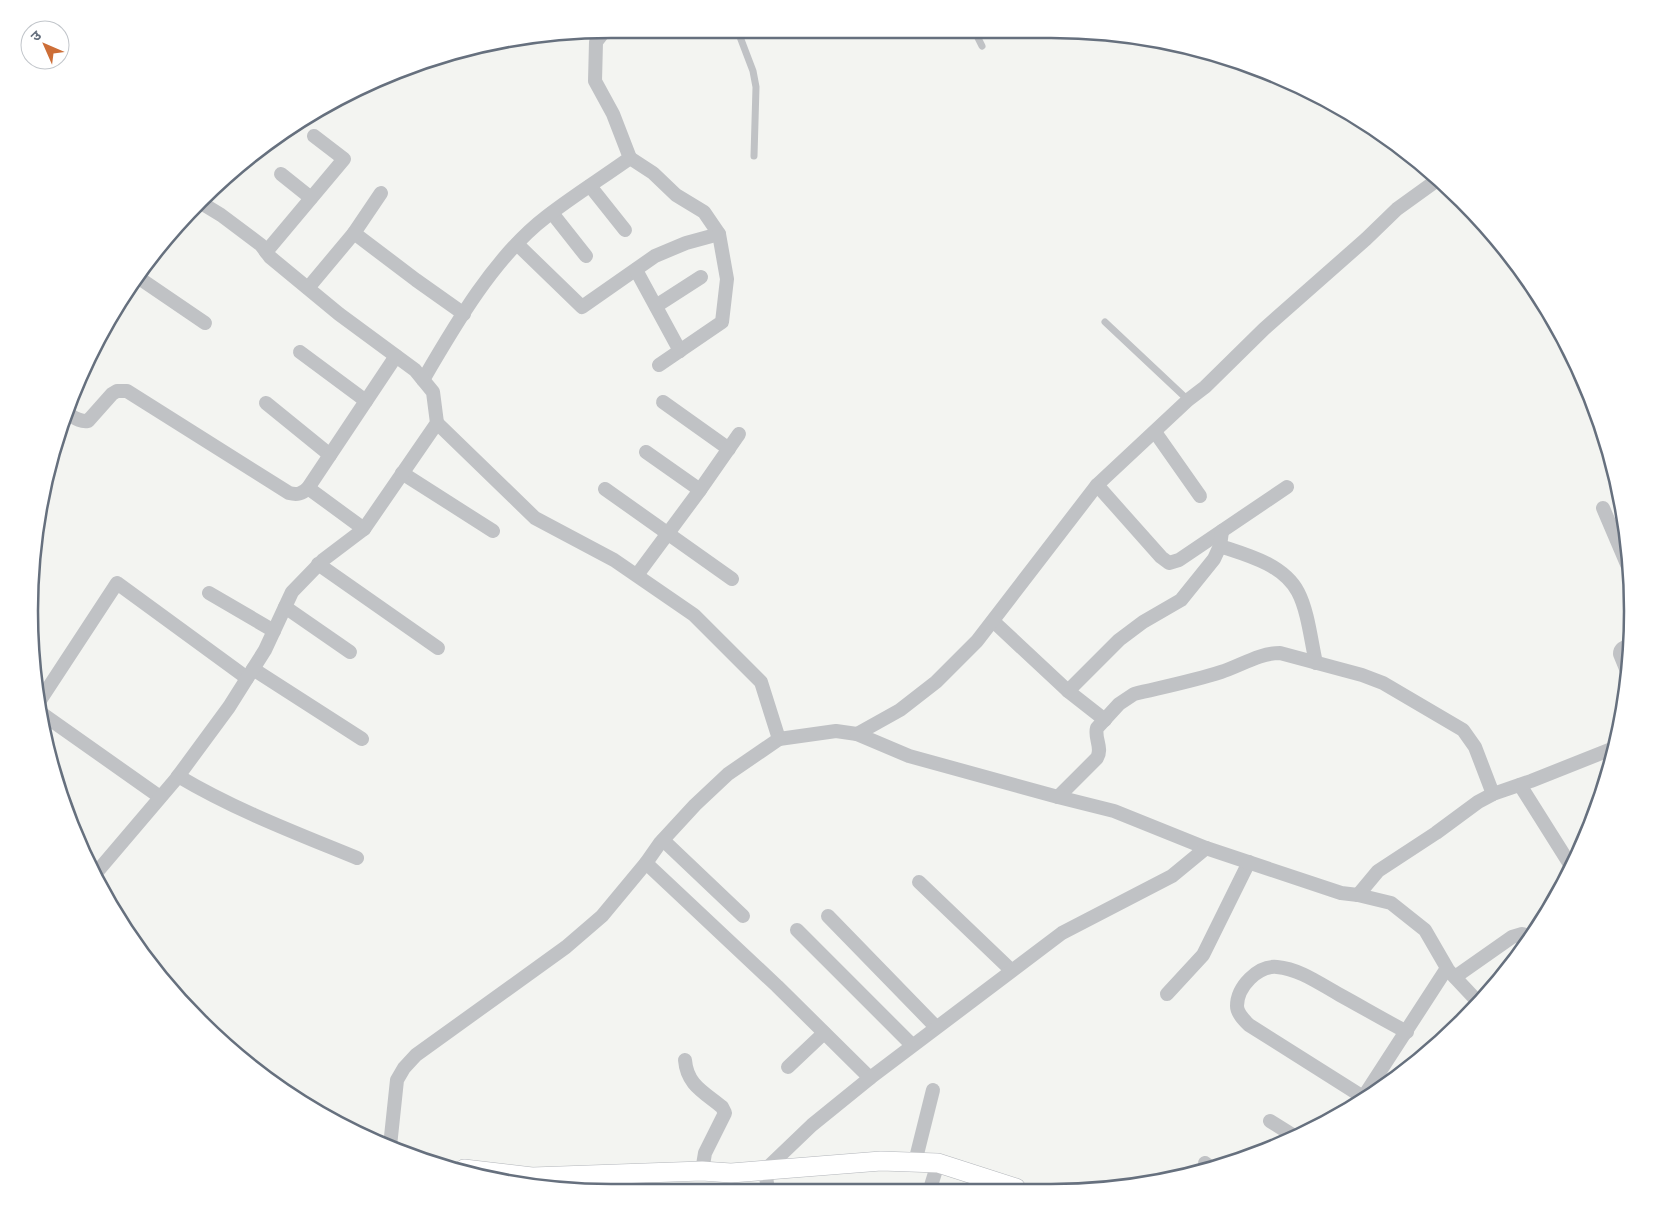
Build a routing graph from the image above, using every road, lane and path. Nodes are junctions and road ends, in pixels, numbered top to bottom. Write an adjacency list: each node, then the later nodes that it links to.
1 (599, 38): 7 (street)
2 (741, 38): 6 (lane)
3 (978, 38): 4 (lane)
4 (982, 46)
5 (314, 136): 12 (street)
6 (754, 156)
7 (630, 158): 10 (street); 17 (street)
8 (282, 174): 12 (street)
9 (1433, 183): 34 (street)
10 (590, 186): 14 (street); 15 (street)
11 (381, 193): 16 (street)
12 (311, 198): 19 (street)
13 (205, 205): 19 (street)
14 (552, 213): 18 (street); 20 (street)
15 (625, 230)
16 (354, 233): 24 (street); 26 (street)
17 (719, 234): 21 (street); 29 (street)
18 (517, 244): 21 (street); 26 (street)
19 (266, 252): 24 (street)
20 (586, 256)
21 (636, 270): 25 (street)
22 (702, 277): 25 (street)
23 (144, 278): 28 (street)
24 (308, 288): 31 (street)
25 (656, 306): 29 (street)
26 (464, 314): 33 (street)
27 (1105, 322): 34 (lane)
28 (206, 323)
29 (680, 351): 32 (street)
30 (300, 352): 35 (street)
31 (396, 356): 33 (street); 35 (street)
32 (659, 364)
33 (423, 380): 39 (street)
34 (1188, 400): 40 (street)
35 (366, 401): 44 (street)
36 (662, 402): 42 (street)
37 (266, 403): 44 (street)
38 (72, 416): 47 (street)
39 (437, 423): 45 (street); 60 (street)
40 (1155, 432): 46 (street); 51 (street)
41 (739, 434): 42 (street)
42 (729, 448): 50 (street)
43 (646, 452): 50 (street)
44 (330, 455): 47 (street)
45 (402, 473): 53 (street); 54 (street)
46 (1097, 485): 55 (street); 64 (street)
47 (308, 488): 53 (street)
48 (1287, 488): 55 (street)
49 (605, 489): 56 (street)
50 (700, 490): 56 (street)
51 (1200, 496)
52 (1603, 508): 58 (street)
53 (364, 529): 59 (street)
54 (493, 531)
55 (1222, 531): 57 (street)
56 (668, 533): 60 (street); 61 (street)
57 (1220, 546): 68 (street); 70 (street)
58 (1621, 551)
59 (318, 564): 63 (street); 66 (street)
60 (637, 575): 76 (street)
61 (732, 579)
62 (209, 593): 65 (street)
63 (285, 607): 65 (street); 67 (street)
64 (992, 621): 70 (street); 74 (street)
65 (274, 631): 69 (street)
66 (438, 648)
67 (350, 652)
68 (1316, 663): 73 (street); 80 (street)
69 (250, 674): 71 (street); 75 (street); 78 (street)
70 (1068, 691): 73 (street)
71 (44, 695)
72 (48, 718): 81 (street)
73 (1105, 720): 82 (street)
74 (857, 734): 76 (street); 82 (street)
75 (362, 739)
76 (779, 739): 83 (street)
77 (1607, 751): 79 (street)
78 (178, 776): 81 (street); 85 (street)
79 (1520, 785): 80 (street); 86 (street)
80 (1493, 794): 91 (street)
81 (160, 797): 89 (street)
82 (1058, 798): 84 (street)
83 (663, 840): 88 (street); 92 (street)
84 (1206, 848): 87 (street); 96 (street)
85 (357, 858)
86 (1567, 859)
87 (1249, 862): 91 (street); 98 (street)
88 (646, 863): 102 (street); 112 (street)
89 (99, 869)
90 (919, 882): 96 (street)
91 (1358, 895): 97 (street)
92 (743, 916)
93 (828, 916): 100 (street)
94 (797, 930): 103 (street)
95 (1524, 934): 97 (street)
96 (1012, 970): 100 (street)
97 (1451, 973): 99 (street); 101 (street)
98 (1167, 994)
99 (1474, 997)
100 (936, 1027): 103 (street)
101 (1406, 1032): 107 (street); 109 (street)
102 (824, 1033): 105 (street); 106 (street)
103 (912, 1046): 106 (street)
104 (685, 1060): 116 (street)
105 (788, 1067)
106 (870, 1078): 115 (street)
107 (1368, 1088)
108 (933, 1090): 113 (street)
109 (1359, 1094)
110 (1270, 1121): 111 (street)
111 (1288, 1132)
112 (391, 1140)
113 (915, 1162): 114 (street); 115 (street)
114 (938, 1163): 120 (street); 121 (street)
115 (764, 1170): 116 (street); 119 (street)
116 (702, 1171): 118 (street)
117 (523, 1177): 118 (street)
118 (610, 1183)
119 (767, 1184)
120 (932, 1184)
121 (1001, 1184)

